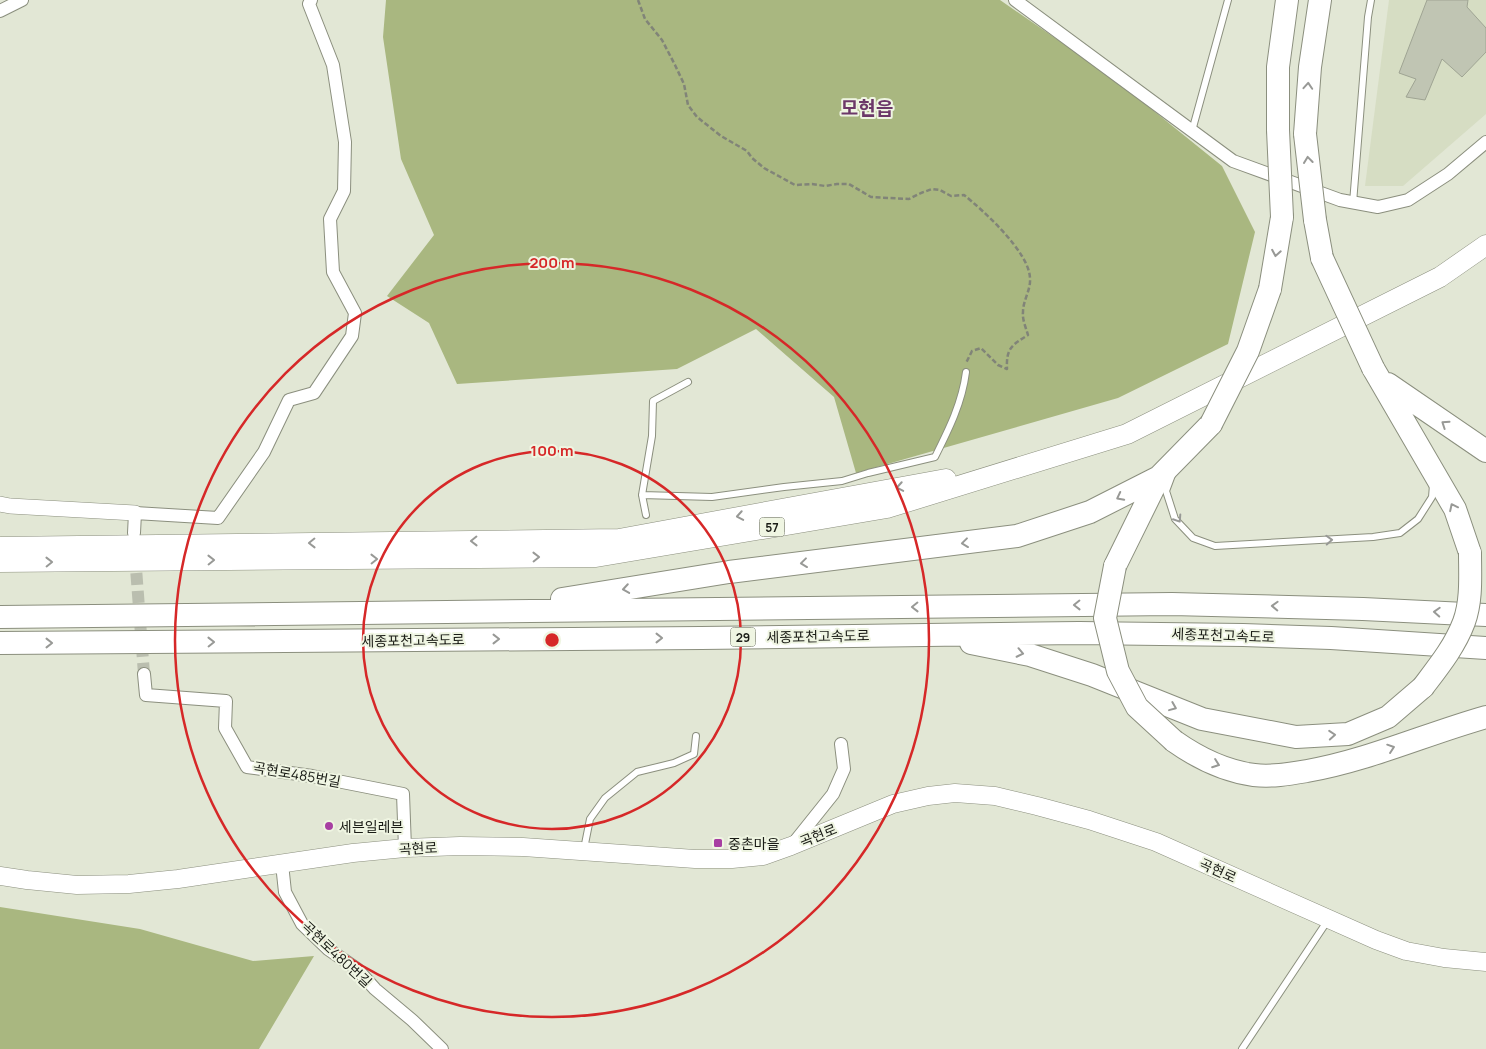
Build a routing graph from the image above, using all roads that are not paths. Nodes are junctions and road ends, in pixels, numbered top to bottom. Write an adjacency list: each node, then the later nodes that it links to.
1 (22, 0): 8 (street)
2 (311, 0): 23 (street)
3 (1015, 0): 9 (street)
4 (1228, 0): 9 (lane)
5 (1287, 0): 18 (highway, one-way to 18, bridge)
6 (1320, 0): 15 (highway, one-way to 6, bridge)
7 (1372, 0): 11 (lane)
8 (0, 11)
9 (1192, 131): 11 (street)
10 (1486, 142): 11 (street)
11 (1353, 203)
12 (1486, 231): 26 (highway, 57, one-way to 26)
13 (1486, 245): 27 (highway, 57, one-way to 13)
14 (966, 372): 21 (lane)
15 (1376, 372): 17 (highway, one-way to 15); 19 (highway)
16 (688, 382): 21 (lane)
17 (1486, 451)
18 (1178, 458): 19 (lane, one-way to 19); 20 (highway)
19 (1434, 472): 31 (highway, one-way to 19, bridge)
20 (1159, 478): 28 (highway, one-way to 28); 35 (highway, one-way to 35, bridge)
21 (642, 495): 24 (lane)
22 (0, 504): 23 (street)
23 (135, 512): 25 (street)
24 (646, 515)
25 (134, 533)
26 (0, 547)
27 (0, 562)
28 (488, 611): 29 (highway, 세종포천고속도로 / 29, one-way to 28); 30 (highway, 세종포천고속도로 / 29)
29 (1486, 614)
30 (0, 617)
31 (868, 635): 32 (highway, 세종포천고속도로 / 29, one-way to 31); 33 (highway, 세종포천고속도로 / 29)
32 (0, 643)
33 (1486, 648)
34 (144, 674): 39 (street, 곡현로485번길)
35 (1486, 717)
36 (696, 736): 40 (lane)
37 (841, 744): 38 (street)
38 (791, 846): 40 (main road, 곡현로); 43 (main road, 곡현로)
39 (405, 848): 40 (main road, 곡현로); 41 (main road, 곡현로)
40 (583, 850)
41 (282, 864): 42 (main road, 곡현로); 45 (street, 곡현로480번길)
42 (0, 876)
43 (1328, 920): 44 (main road, 곡현로); 46 (lane)
44 (1486, 962)
45 (442, 1049)
46 (1242, 1049)

